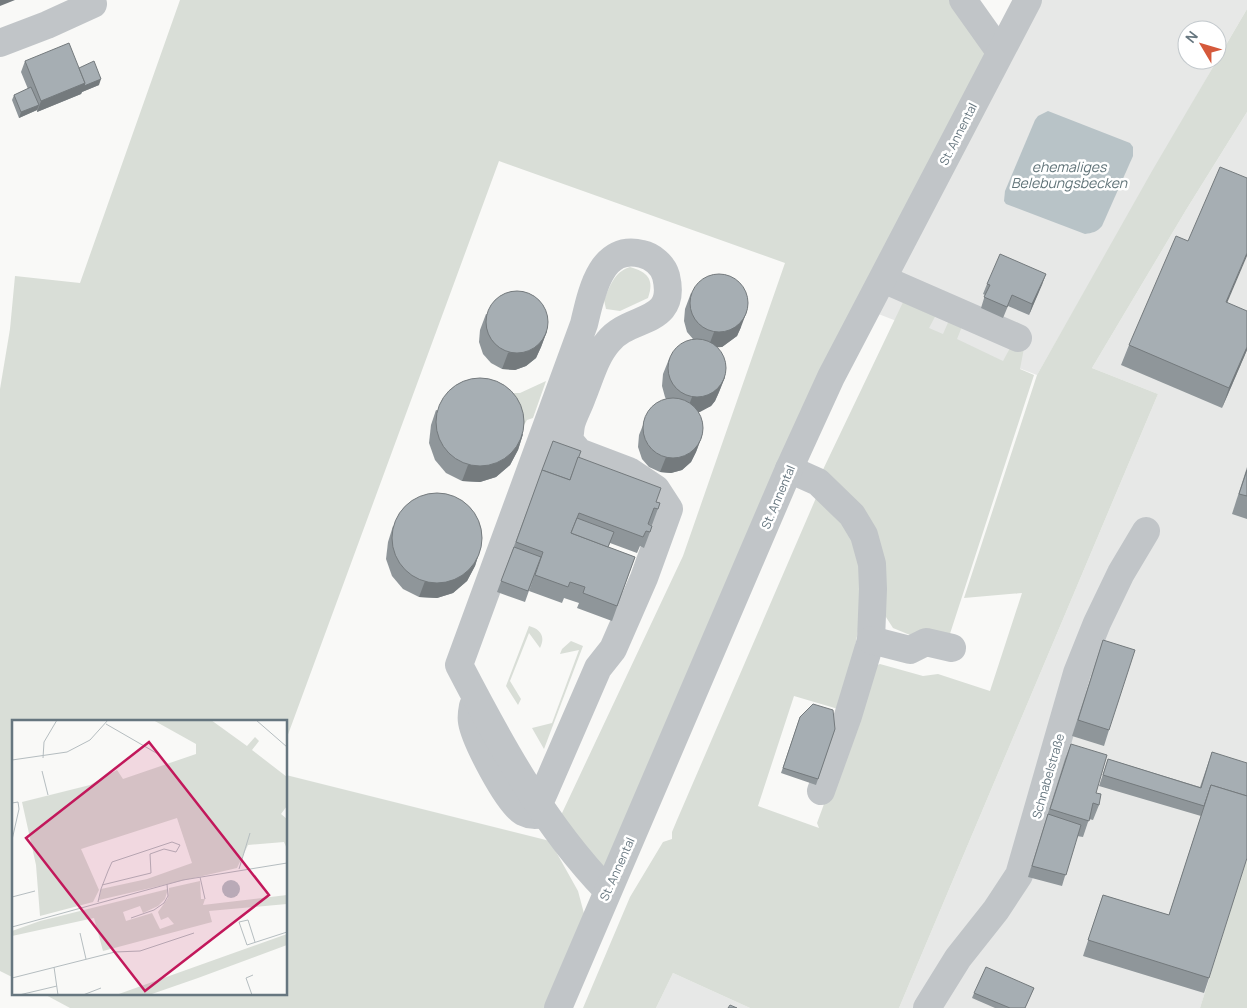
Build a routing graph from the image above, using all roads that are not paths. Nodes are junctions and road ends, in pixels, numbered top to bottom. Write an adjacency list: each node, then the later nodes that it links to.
1 (963, 0): 5 (street)
2 (1028, 0): 5 (street, St. Annental)
3 (93, 4): 4 (street)
4 (0, 44)
5 (1000, 52): 6 (street, St. Annental)
6 (883, 279): 7 (street); 8 (street, St. Annental)
7 (1018, 338)
8 (789, 469): 10 (street); 14 (street, St. Annental)
9 (1146, 531): 16 (street, Schnabelstraße)
10 (871, 640): 11 (street); 12 (street)
11 (952, 648)
12 (821, 790)
13 (542, 809): 13 (street); 14 (street)
14 (608, 890): 15 (street, St. Annental)
15 (558, 1008)
16 (927, 1008)

